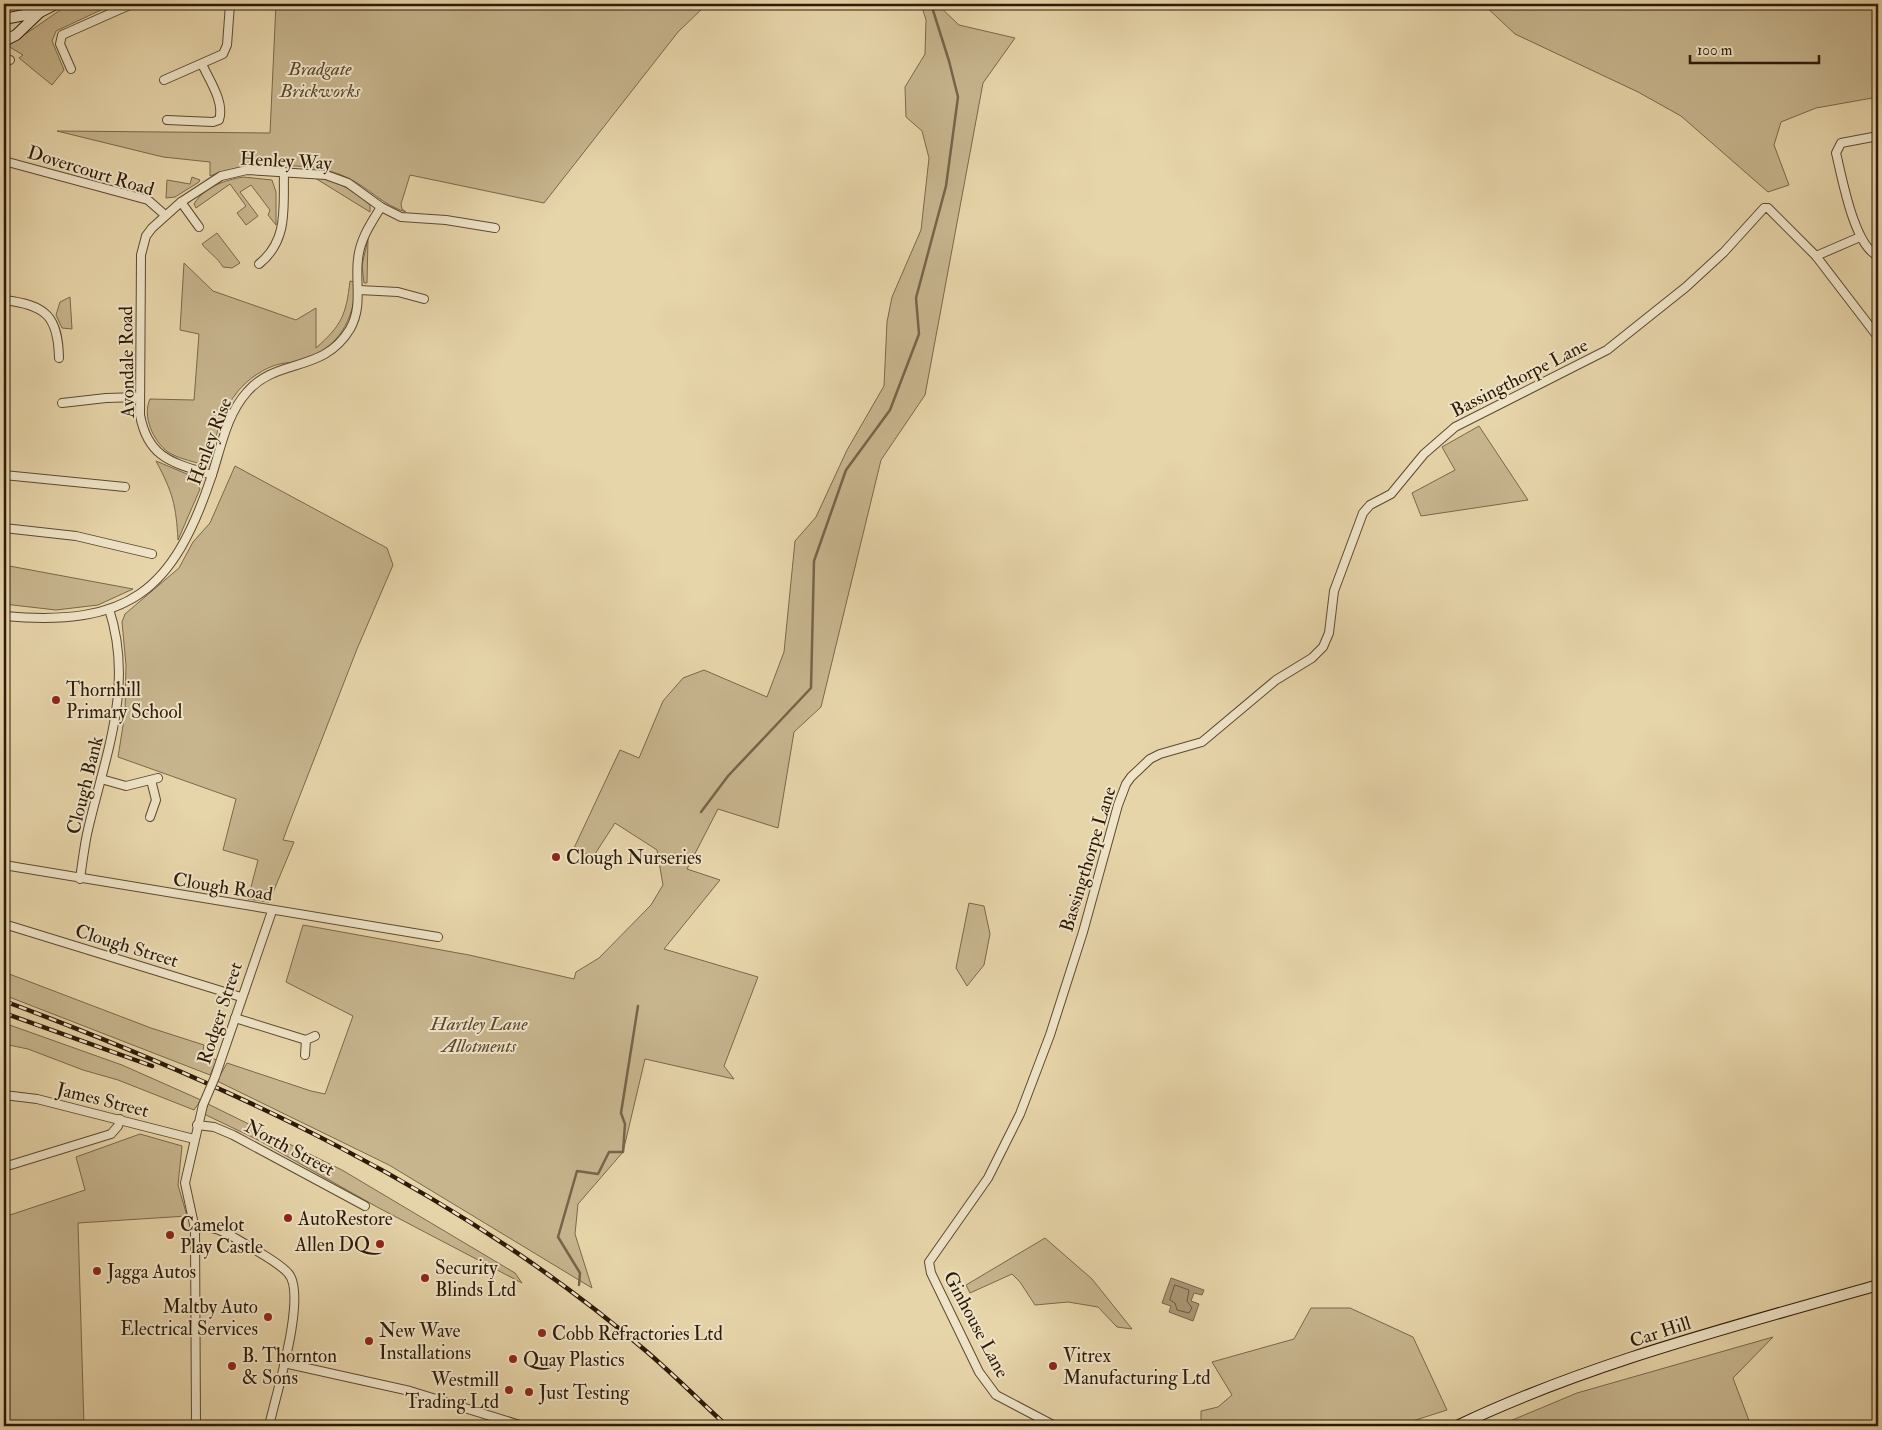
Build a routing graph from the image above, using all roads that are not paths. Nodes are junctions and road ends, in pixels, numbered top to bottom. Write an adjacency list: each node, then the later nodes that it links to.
1 (56, 4): 5 (main road)
2 (132, 4): 4 (street)
3 (230, 4): 8 (street)
4 (112, 7): 9 (street)
5 (38, 8): 6 (main road); 7 (main road)
6 (4, 19)
7 (4, 41)
8 (202, 64): 10 (street); 11 (street)
9 (71, 69)
10 (164, 80)
11 (166, 120)
12 (1878, 136): 20 (street)
13 (4, 161): 17 (street, Dovercourt Road)
14 (284, 172): 15 (street, Henley Way); 16 (street, Henley Way); 23 (street)
15 (181, 202): 17 (street, Henley Way); 18 (street)
16 (381, 208): 19 (street, Henley Way); 24 (street, Henley Rise)
17 (165, 215): 29 (street, Avondale Road)
18 (200, 227)
19 (495, 228)
20 (1860, 237): 21 (street); 22 (street)
21 (1816, 256): 27 (street); 57 (street, Bassingthorpe Lane)
22 (1878, 256)
23 (259, 264)
24 (359, 290): 25 (street); 32 (street, Henley Rise)
25 (424, 298)
26 (4, 300): 28 (street)
27 (1878, 337)
28 (59, 358)
29 (140, 397): 30 (street); 32 (street, Avondale Road)
30 (62, 403)
31 (4, 475): 33 (street)
32 (212, 475): 36 (street, Henley Rise)
33 (125, 487)
34 (4, 528): 35 (street)
35 (152, 554)
36 (109, 609): 37 (street, Henley Rise); 38 (street, Clough Bank)
37 (4, 616)
38 (101, 779): 39 (street); 41 (street, Clough Bank)
39 (150, 817)
40 (4, 865): 41 (street, Clough Road)
41 (80, 879): 42 (street, Clough Road)
42 (272, 911): 44 (street, Clough Road); 45 (street, Rodger Street)
43 (4, 924): 45 (street, Clough Street)
44 (438, 938)
45 (241, 996): 46 (street, Rodger Street)
46 (235, 1018): 48 (street); 52 (street, Rodger Street, bridge)
47 (315, 1036): 48 (street)
48 (306, 1040): 49 (street)
49 (305, 1055)
50 (4, 1095): 51 (street, James Street)
51 (120, 1119): 53 (street, James Street); 54 (street)
52 (197, 1125): 53 (street, Rodger Street); 55 (street, North Street)
53 (194, 1139): 56 (street, Rodger Street)
54 (4, 1166)
55 (365, 1206)
56 (195, 1229): 59 (street); 60 (street, Rodger Street)
57 (929, 1262): 63 (street, Ginhouse Lane)
58 (1878, 1285): 64 (main road, Car Hill)
59 (284, 1363): 61 (street); 62 (street)
60 (196, 1426)
61 (269, 1426)
62 (523, 1426)
63 (1055, 1426)
64 (1457, 1426)

